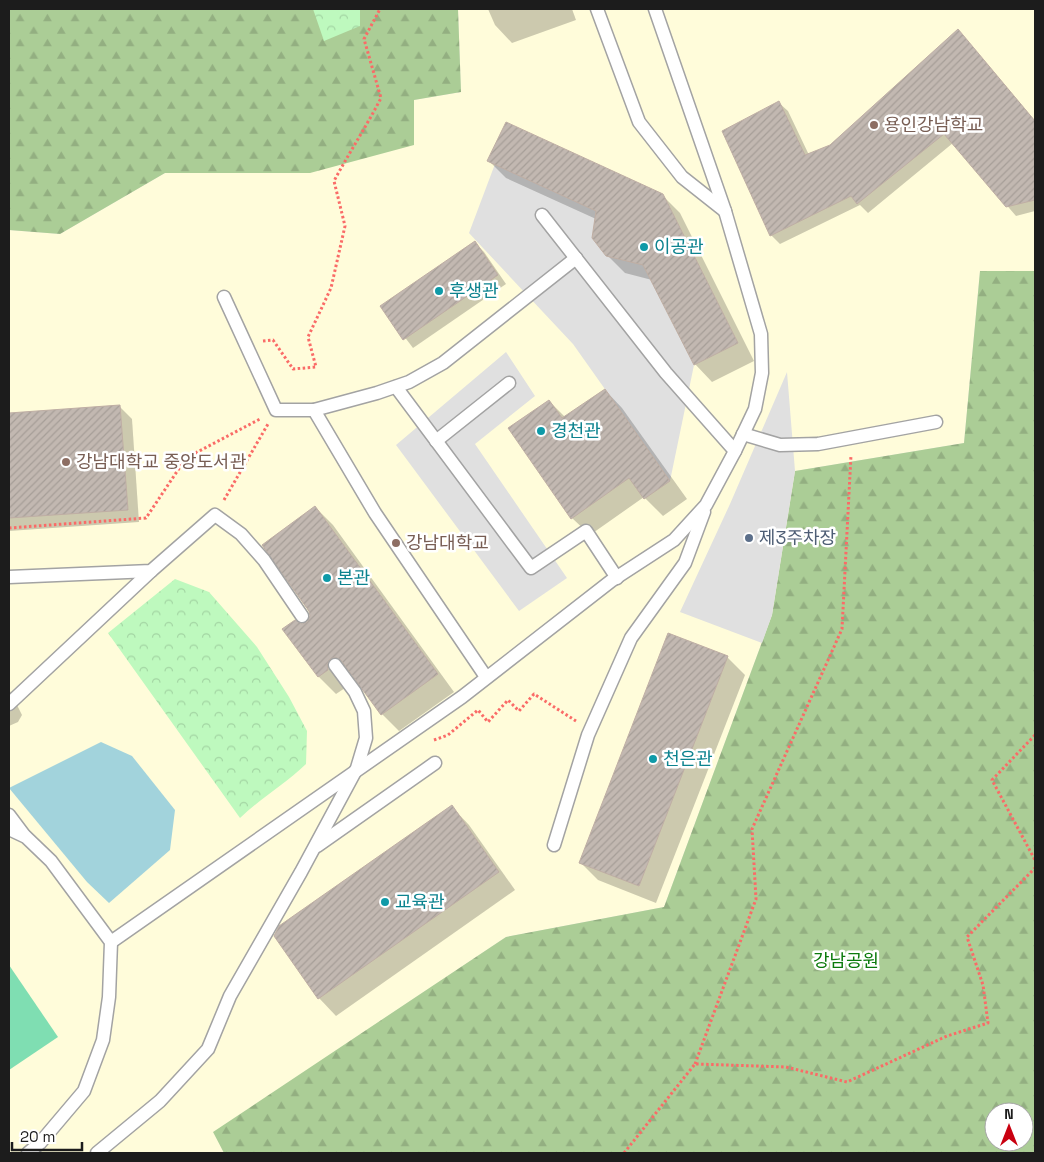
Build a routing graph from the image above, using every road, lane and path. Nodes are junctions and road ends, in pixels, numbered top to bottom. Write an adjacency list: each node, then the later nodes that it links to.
1 (380, 9): 8 (path)
2 (597, 9): 4 (lane)
3 (655, 9): 4 (lane)
4 (725, 211): 14 (lane)
5 (542, 215): 6 (lane)
6 (576, 258): 10 (lane); 17 (lane)
7 (224, 297): 8 (lane)
8 (246, 344): 11 (lane)
9 (509, 383): 16 (lane)
10 (396, 387): 12 (lane); 16 (lane)
11 (276, 410): 12 (lane); 19 (path); 20 (path)
12 (314, 410): 26 (lane)
13 (936, 422): 15 (lane)
14 (743, 434): 15 (lane); 17 (lane)
15 (852, 438): 41 (path)
16 (436, 441): 23 (lane)
17 (735, 452): 18 (lane)
18 (706, 505): 23 (lane); 28 (lane)
19 (215, 515): 21 (lane); 24 (lane)
20 (9, 528)
21 (151, 571): 22 (lane); 27 (lane)
22 (9, 576)
23 (617, 578): 26 (lane)
24 (302, 616)
25 (335, 665): 32 (lane)
26 (486, 677): 32 (lane)
27 (9, 704)
28 (590, 729): 30 (path); 36 (lane)
29 (1035, 735): 38 (path)
30 (428, 742)
31 (435, 762): 37 (lane)
32 (357, 768): 37 (lane); 40 (lane)
33 (9, 815): 35 (lane)
34 (9, 829): 35 (lane)
35 (26, 837): 40 (lane)
36 (554, 844)
37 (314, 847): 43 (lane)
38 (1035, 860)
39 (1035, 868): 41 (path)
40 (111, 942): 42 (lane)
41 (695, 1064): 44 (path)
42 (28, 1153)
43 (97, 1153)
44 (624, 1153)

